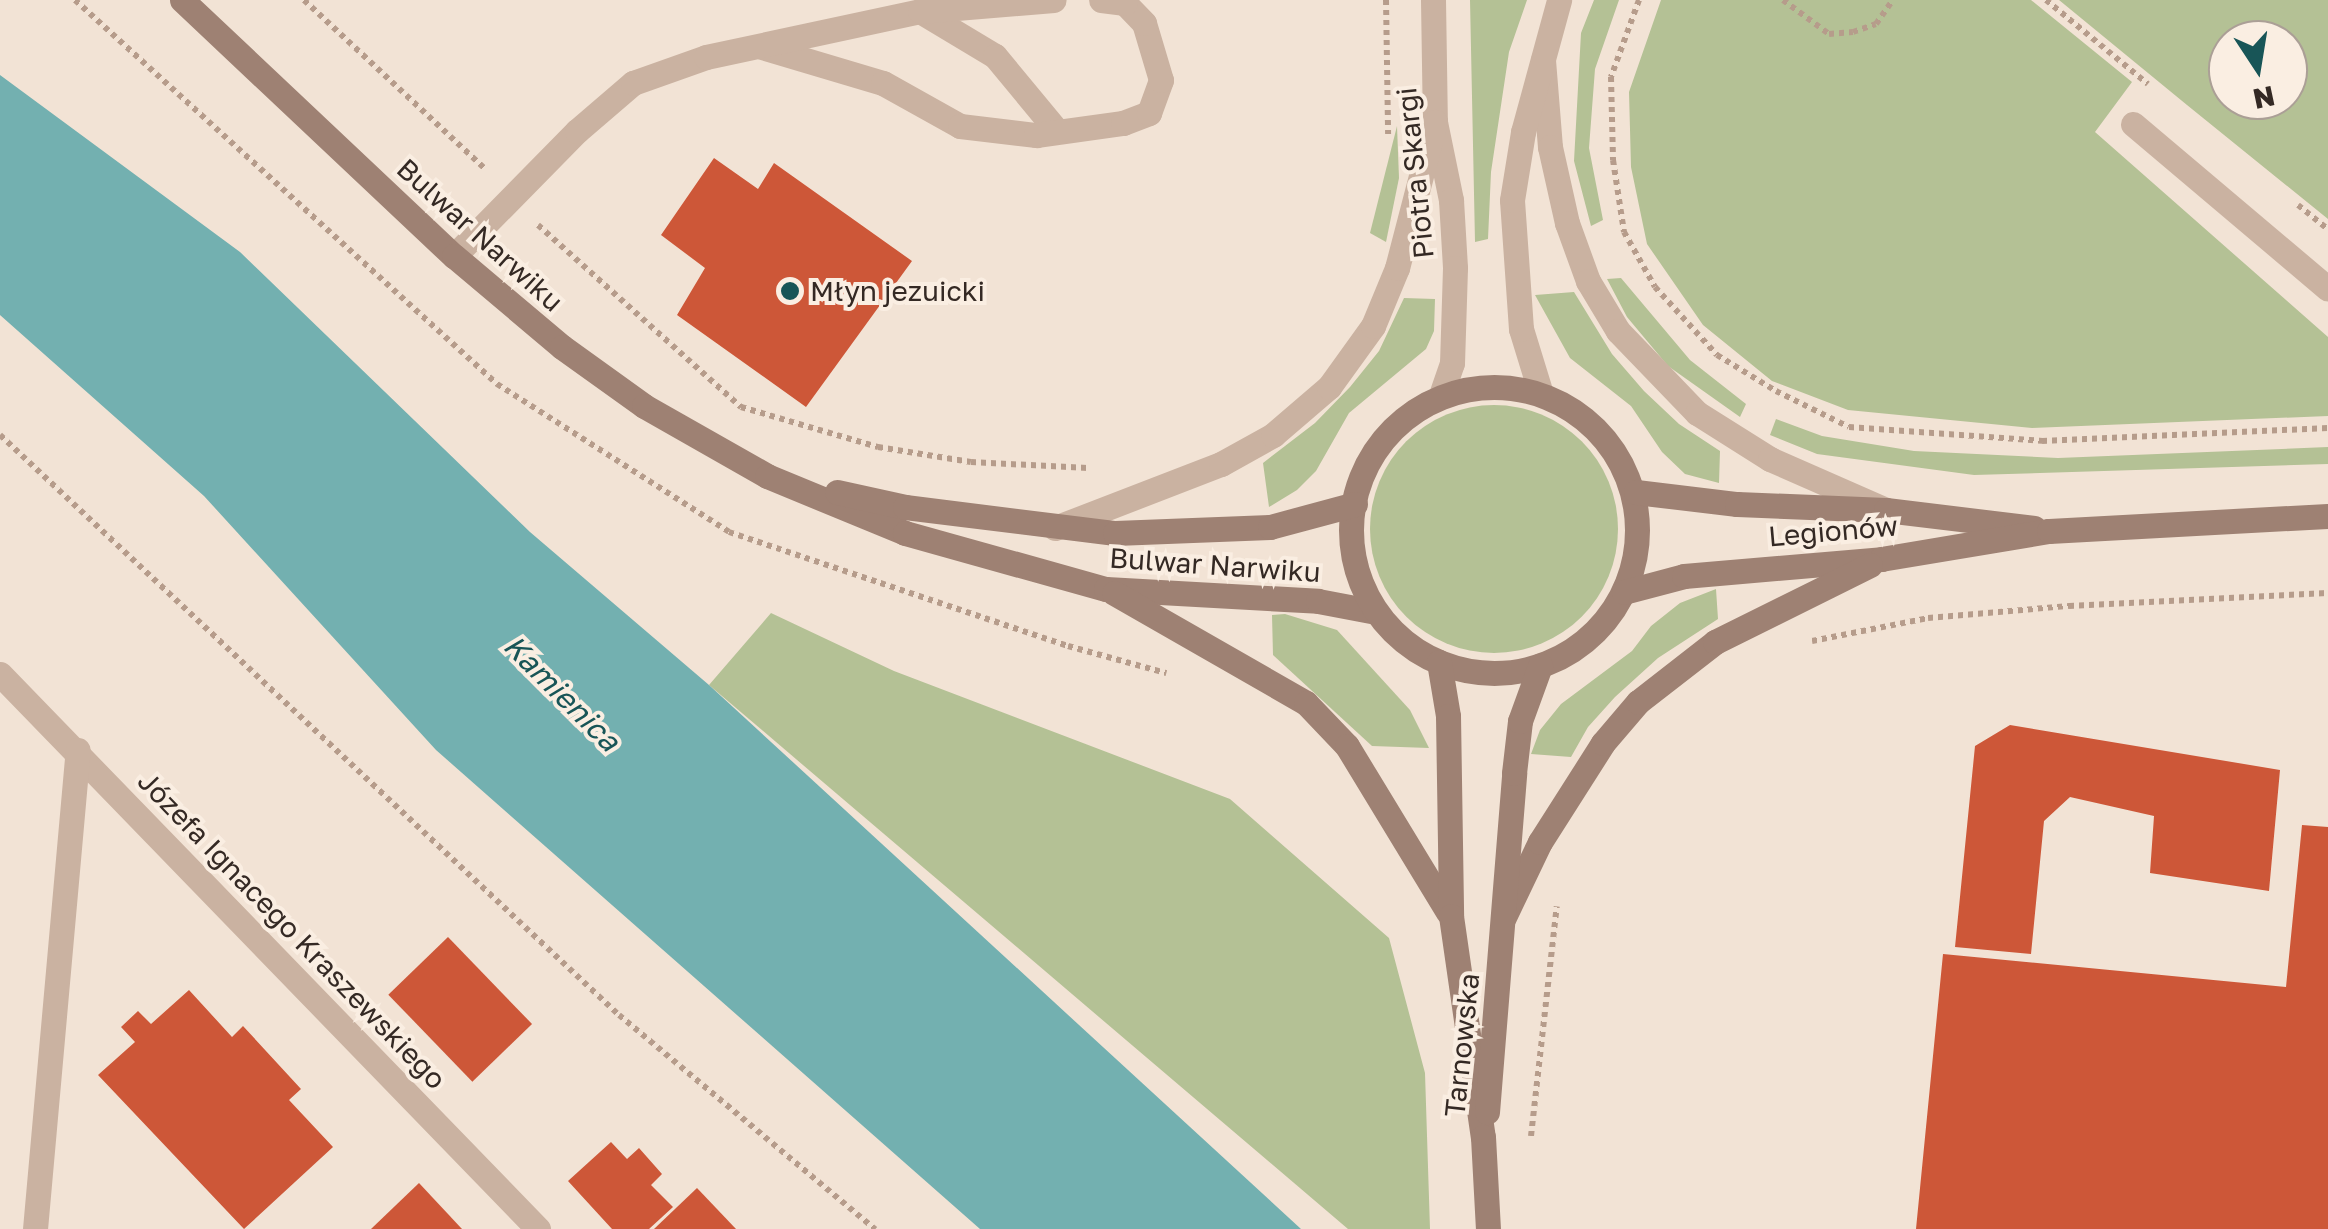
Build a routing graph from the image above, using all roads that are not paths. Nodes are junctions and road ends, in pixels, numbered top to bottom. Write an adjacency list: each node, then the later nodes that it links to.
1 (182, 0): 12 (main road, Bulwar Narwiku)
2 (1054, 0): 6 (street)
3 (1101, 0): 11 (street)
4 (1433, 0): 9 (street, Piotra Skargi)
5 (1558, 0): 8 (street)
6 (920, 11): 7 (street); 11 (street)
7 (757, 46): 11 (street); 12 (street)
8 (1542, 60): 14 (street); 19 (street)
9 (1436, 122): 15 (street, Piotra Skargi); 21 (street)
10 (2133, 124): 13 (street)
11 (1057, 131)
12 (454, 256): 16 (main road, Bulwar Narwiku)
13 (2328, 289)
14 (1541, 394): 15 (main road); 17 (main road)
15 (1440, 397): 18 (main road)
16 (767, 476): 21 (main road, Bulwar Narwiku); 24 (main road, Bulwar Narwiku)
17 (1636, 492): 19 (main road, Legionów); 25 (main road)
18 (1355, 504): 21 (main road, Bulwar Narwiku); 26 (main road)
19 (1886, 510): 22 (main road, Legionów)
20 (2328, 516): 22 (main road, Legionów)
21 (1053, 529)
22 (2048, 531): 23 (main road, Legionów)
23 (1881, 559): 25 (main road, Legionów); 32 (main road)
24 (1106, 589): 26 (main road, Bulwar Narwiku); 31 (main road)
25 (1624, 592): 28 (main road)
26 (1376, 612): 27 (main road)
27 (1439, 662): 28 (main road); 31 (main road, Tarnowska)
28 (1540, 666): 32 (main road, Tarnowska)
29 (0, 674): 30 (street, Józefa Ignacego Kraszewskiego)
30 (78, 750): 34 (street); 35 (street, Józefa Ignacego Kraszewskiego)
31 (1451, 916): 33 (main road, Tarnowska)
32 (1504, 917): 33 (main road, Tarnowska)
33 (1483, 1137): 36 (main road)
34 (35, 1229)
35 (538, 1229)
36 (1488, 1229)

